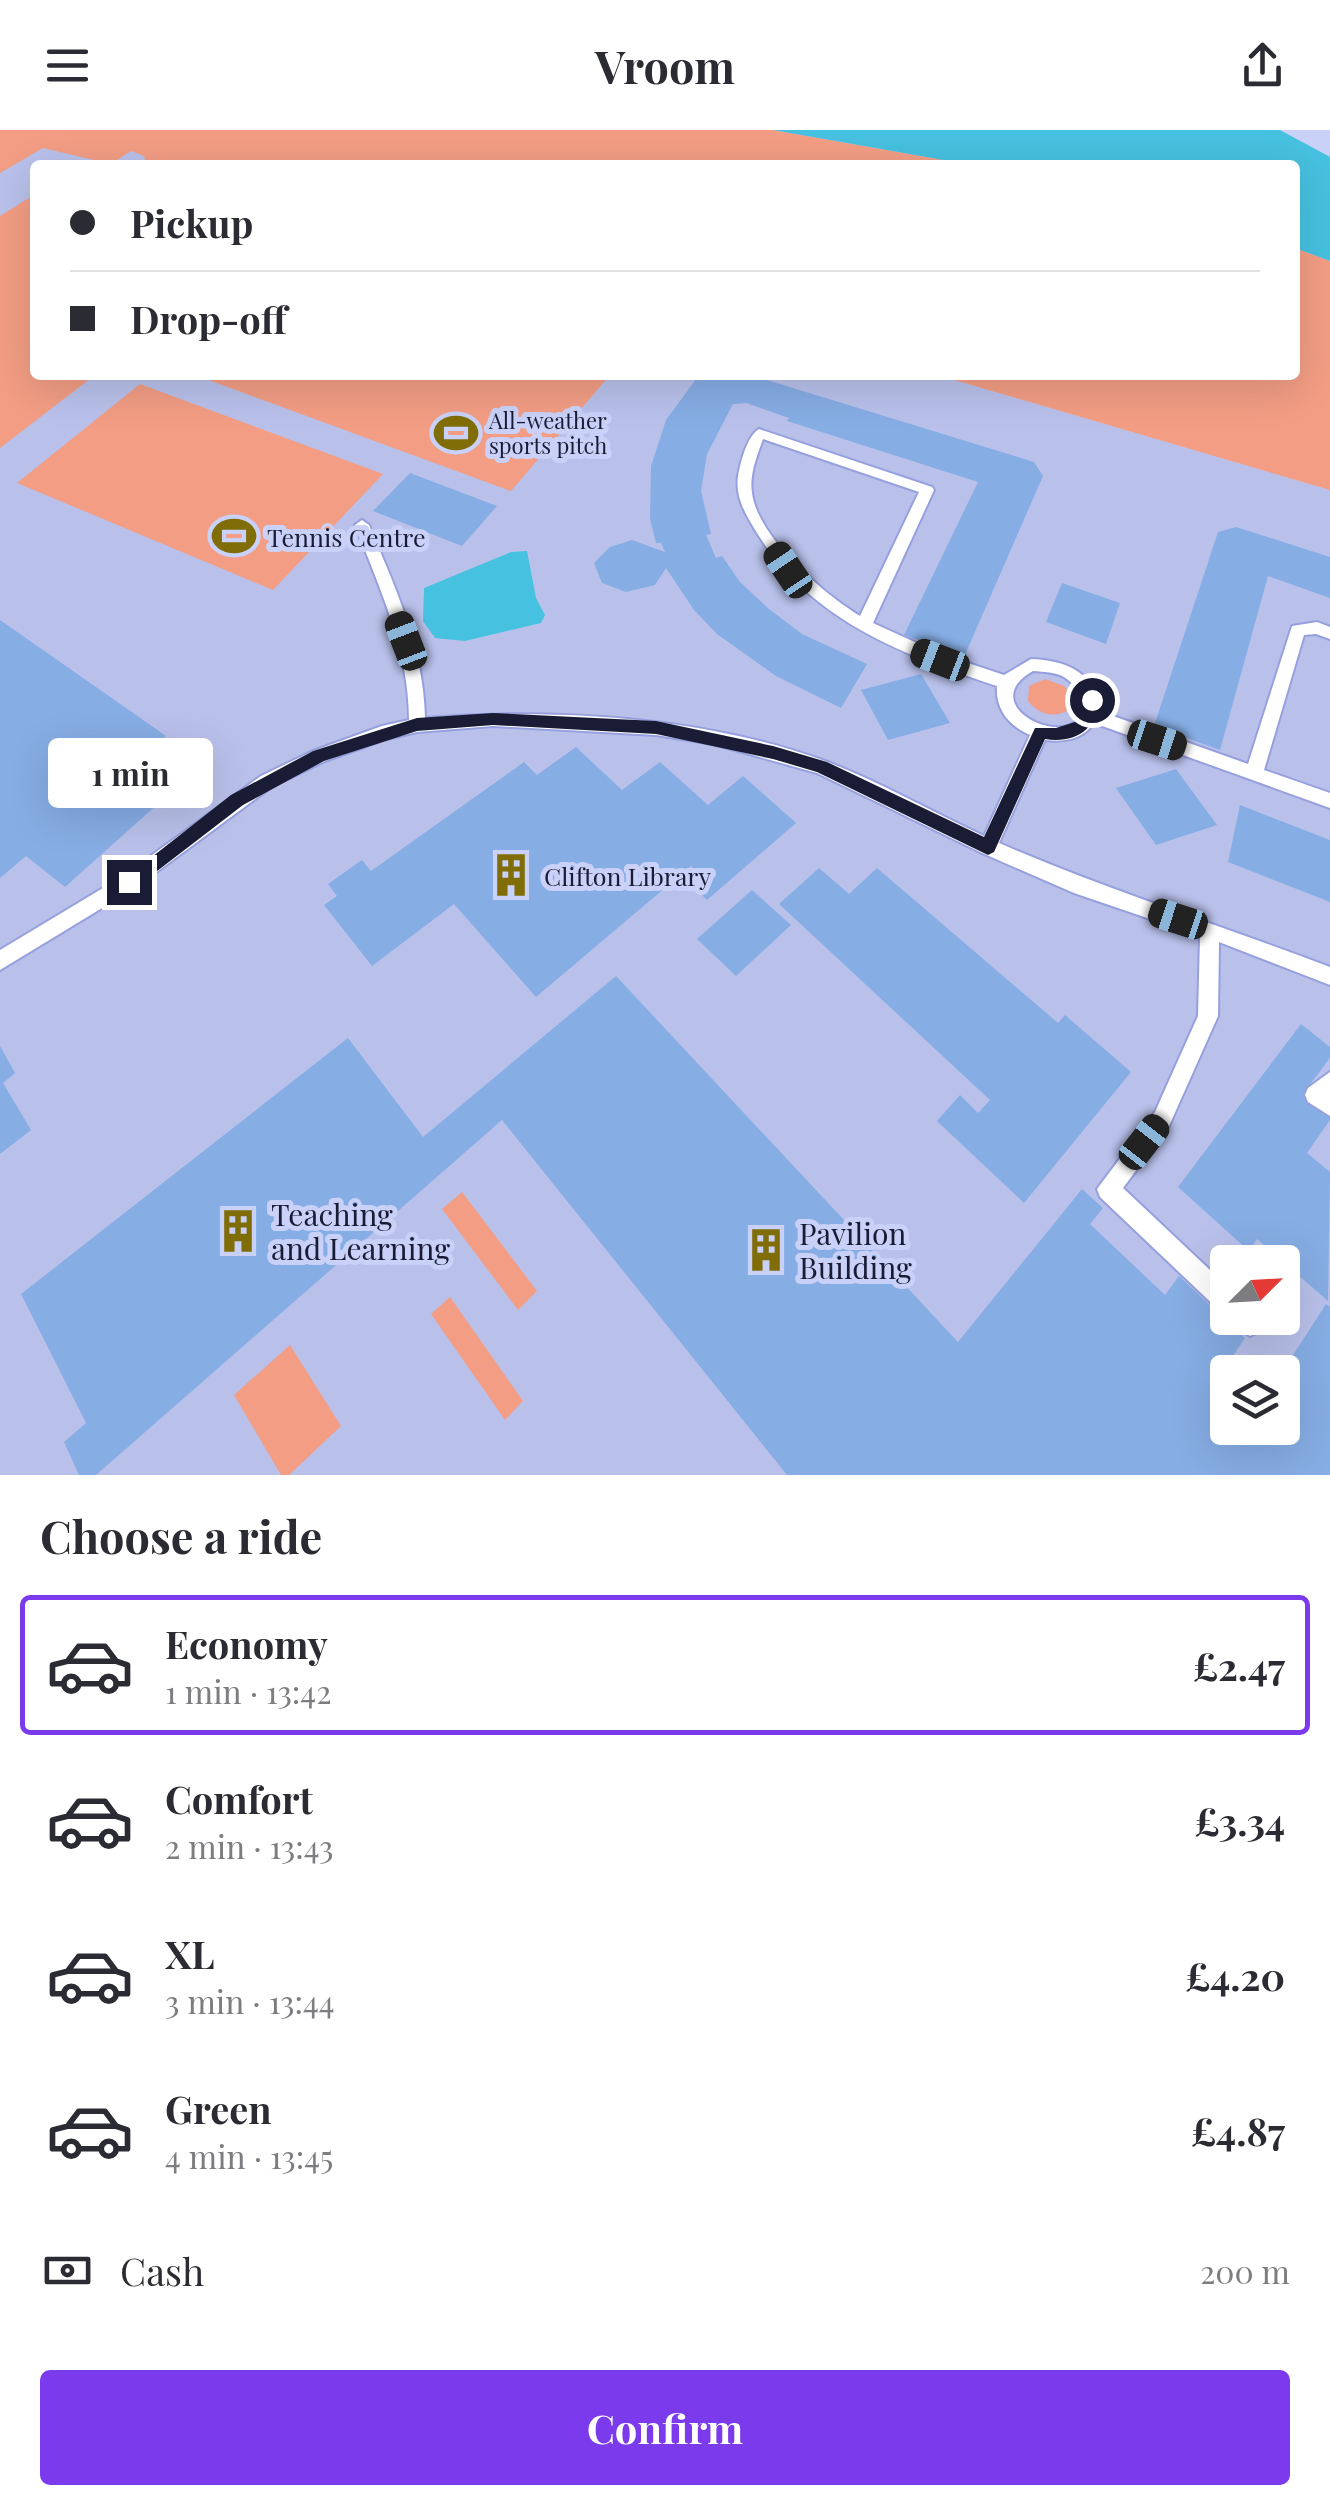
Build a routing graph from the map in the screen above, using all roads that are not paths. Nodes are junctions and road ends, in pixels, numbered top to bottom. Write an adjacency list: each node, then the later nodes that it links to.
1 (362, 525): 6 (lane)
2 (864, 625): 2 (lane); 4 (lane)
3 (1330, 633): 8 (lane)
4 (1005, 682): 5 (lane); 7 (lane)
5 (1091, 716): 7 (lane); 8 (lane)
6 (417, 725): 10 (lane); 12 (lane)
7 (1040, 732): 10 (lane)
8 (1254, 774): 9 (lane)
9 (1330, 802)
10 (988, 847): 11 (lane)
11 (1210, 930): 13 (lane); 16 (lane)
12 (0, 962)
13 (1330, 976)
14 (1330, 1082): 15 (lane)
15 (1330, 1106)
16 (1210, 1285)

